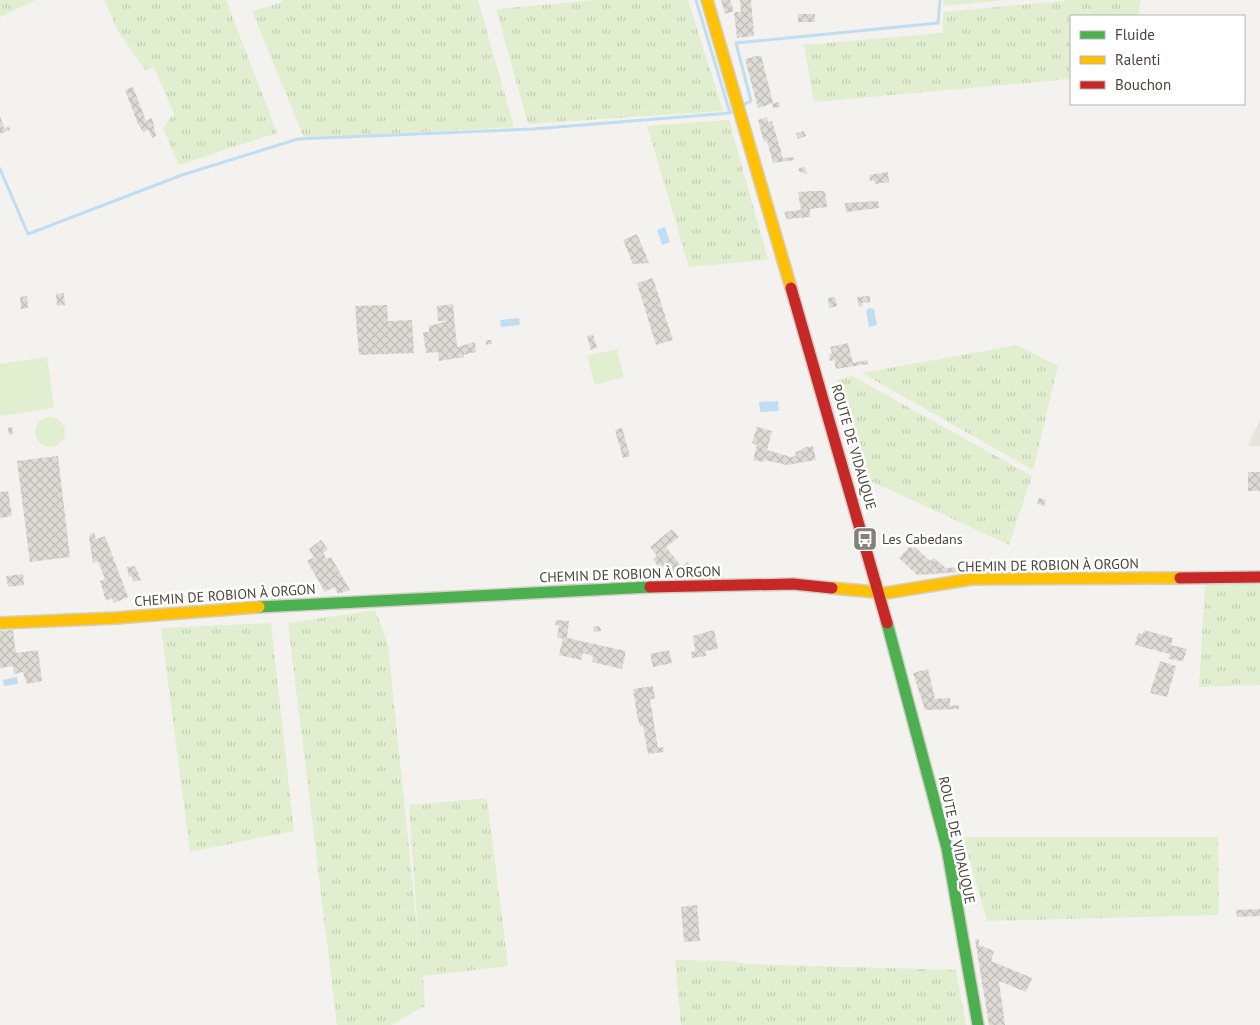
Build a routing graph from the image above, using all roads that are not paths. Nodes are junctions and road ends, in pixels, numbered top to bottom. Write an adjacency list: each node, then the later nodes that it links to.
1 (707, 0): 3 (street, ROUTE DE VIDAUQUE)
2 (1260, 577): 3 (street, CHEMIN DE ROBION À ORGON)
3 (876, 591): 4 (street, CHEMIN DE ROBION À ORGON); 5 (street, ROUTE DE VIDAUQUE)
4 (0, 623)
5 (978, 1025)

